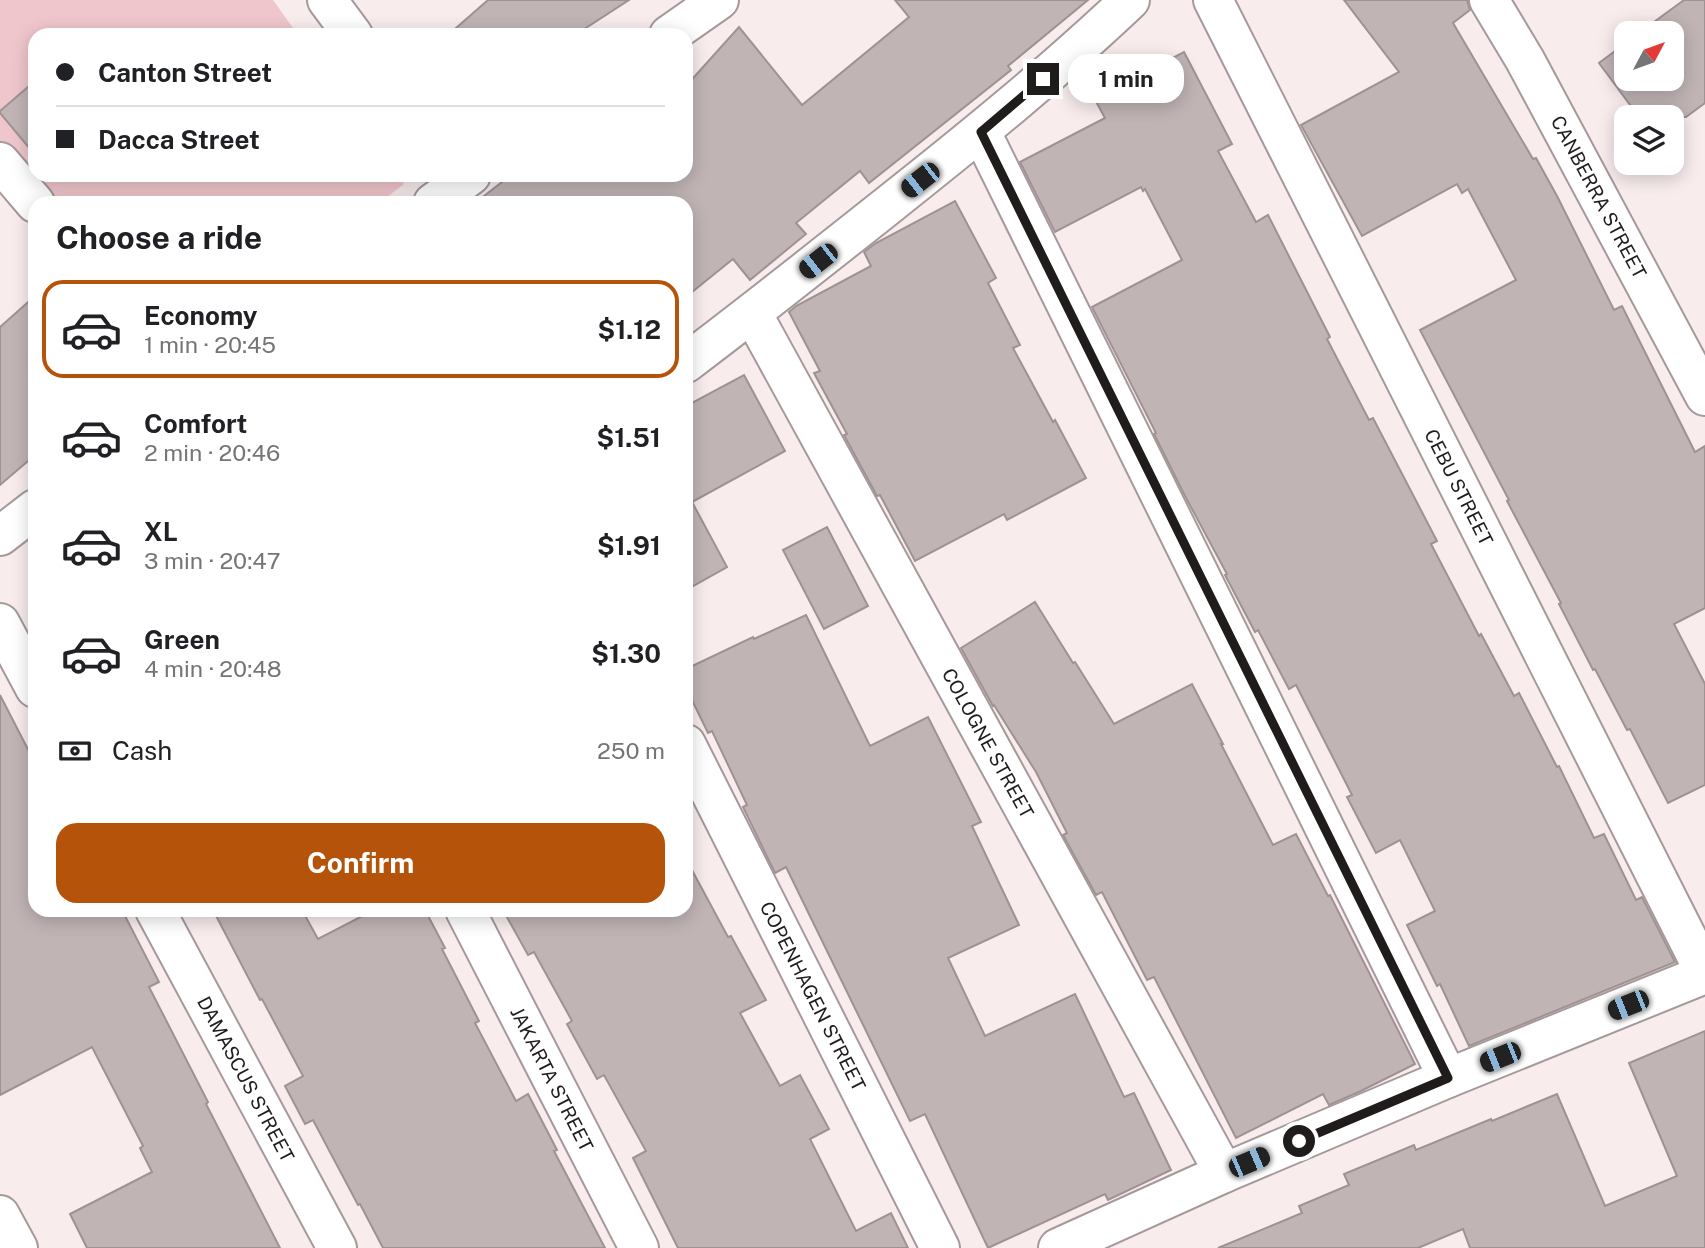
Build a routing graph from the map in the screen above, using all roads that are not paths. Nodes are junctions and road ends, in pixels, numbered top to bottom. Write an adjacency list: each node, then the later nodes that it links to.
1 (327, 0): 6 (street)
2 (719, 0): 7 (street)
3 (1129, 0): 8 (street)
4 (1213, 0): 21 (street, CEBU STREET)
5 (1489, 0): 13 (street, CANBERRA STREET)
6 (349, 28)
7 (679, 28)
8 (981, 132): 11 (street); 22 (street)
9 (0, 162): 10 (street)
10 (29, 196)
11 (752, 313): 12 (street); 23 (street, COLOGNE STREET)
12 (693, 358)
13 (1705, 396)
14 (28, 514): 15 (street)
15 (0, 536)
16 (0, 623): 17 (street)
17 (28, 675)
18 (693, 758): 28 (street, COPENHAGEN STREET)
19 (159, 917): 26 (street, DAMASCUS STREET)
20 (469, 917): 27 (street, JAKARTA STREET)
21 (1705, 974): 22 (street)
22 (1448, 1078): 23 (street)
23 (1224, 1173): 29 (street)
24 (0, 1215): 25 (street)
25 (18, 1248)
26 (337, 1248)
27 (639, 1248)
28 (940, 1248)
29 (1058, 1248)

